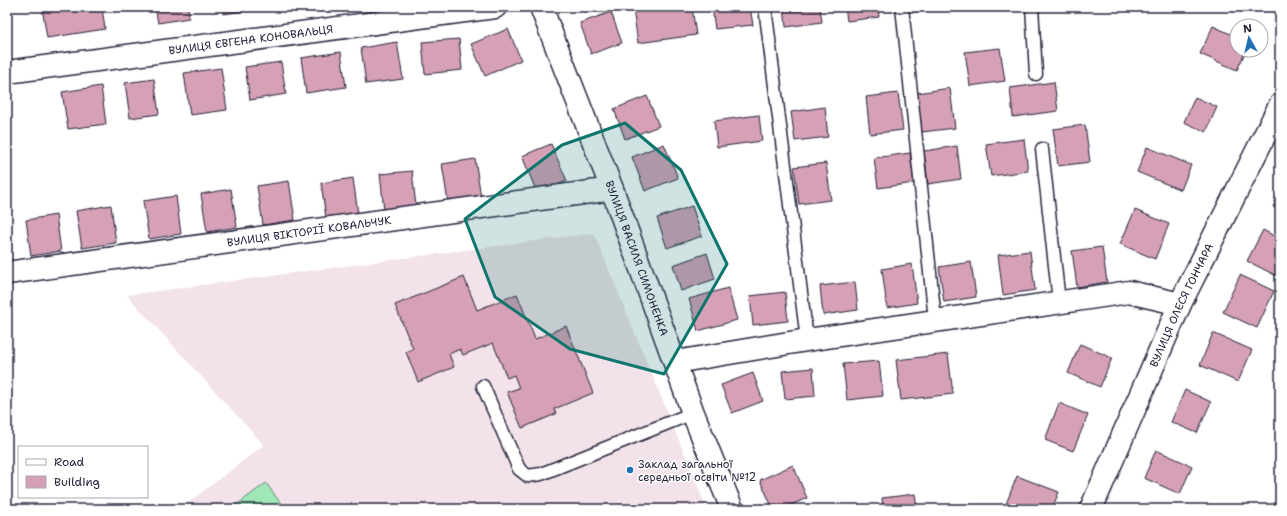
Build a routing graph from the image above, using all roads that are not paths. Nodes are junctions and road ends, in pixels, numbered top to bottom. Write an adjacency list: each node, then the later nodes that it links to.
1 (495, 7): 6 (street, ВУЛИЦЯ ЄВГЕНА КОНОВАЛЬЦЯ)
2 (541, 7): 10 (street, ВУЛИЦЯ ВАСИЛЯ СИМОНЕНКА)
3 (765, 7): 15 (lane)
4 (902, 7): 14 (lane)
5 (1032, 7): 7 (lane)
6 (7, 72)
7 (1036, 74)
8 (1280, 105): 13 (street, ВУЛИЦЯ ОЛЕСЯ ГОНЧАРА)
9 (1042, 149): 12 (lane)
10 (612, 189): 11 (street, ВУЛИЦЯ ВІКТОРІЇ КОВАЛЬЧУК); 16 (street, ВУЛИЦЯ ВАСИЛЯ СИМОНЕНКА)
11 (7, 273)
12 (1059, 302): 13 (street); 14 (street)
13 (1180, 304): 20 (street, ВУЛИЦЯ ОЛЕСЯ ГОНЧАРА)
14 (935, 320): 15 (street)
15 (807, 340): 16 (street)
16 (675, 362): 18 (street, ВУЛИЦЯ ВАСИЛЯ СИМОНЕНКА)
17 (483, 386): 18 (lane)
18 (693, 413): 19 (street, ВУЛИЦЯ ВАСИЛЯ СИМОНЕНКА)
19 (732, 509)
20 (1091, 509)

